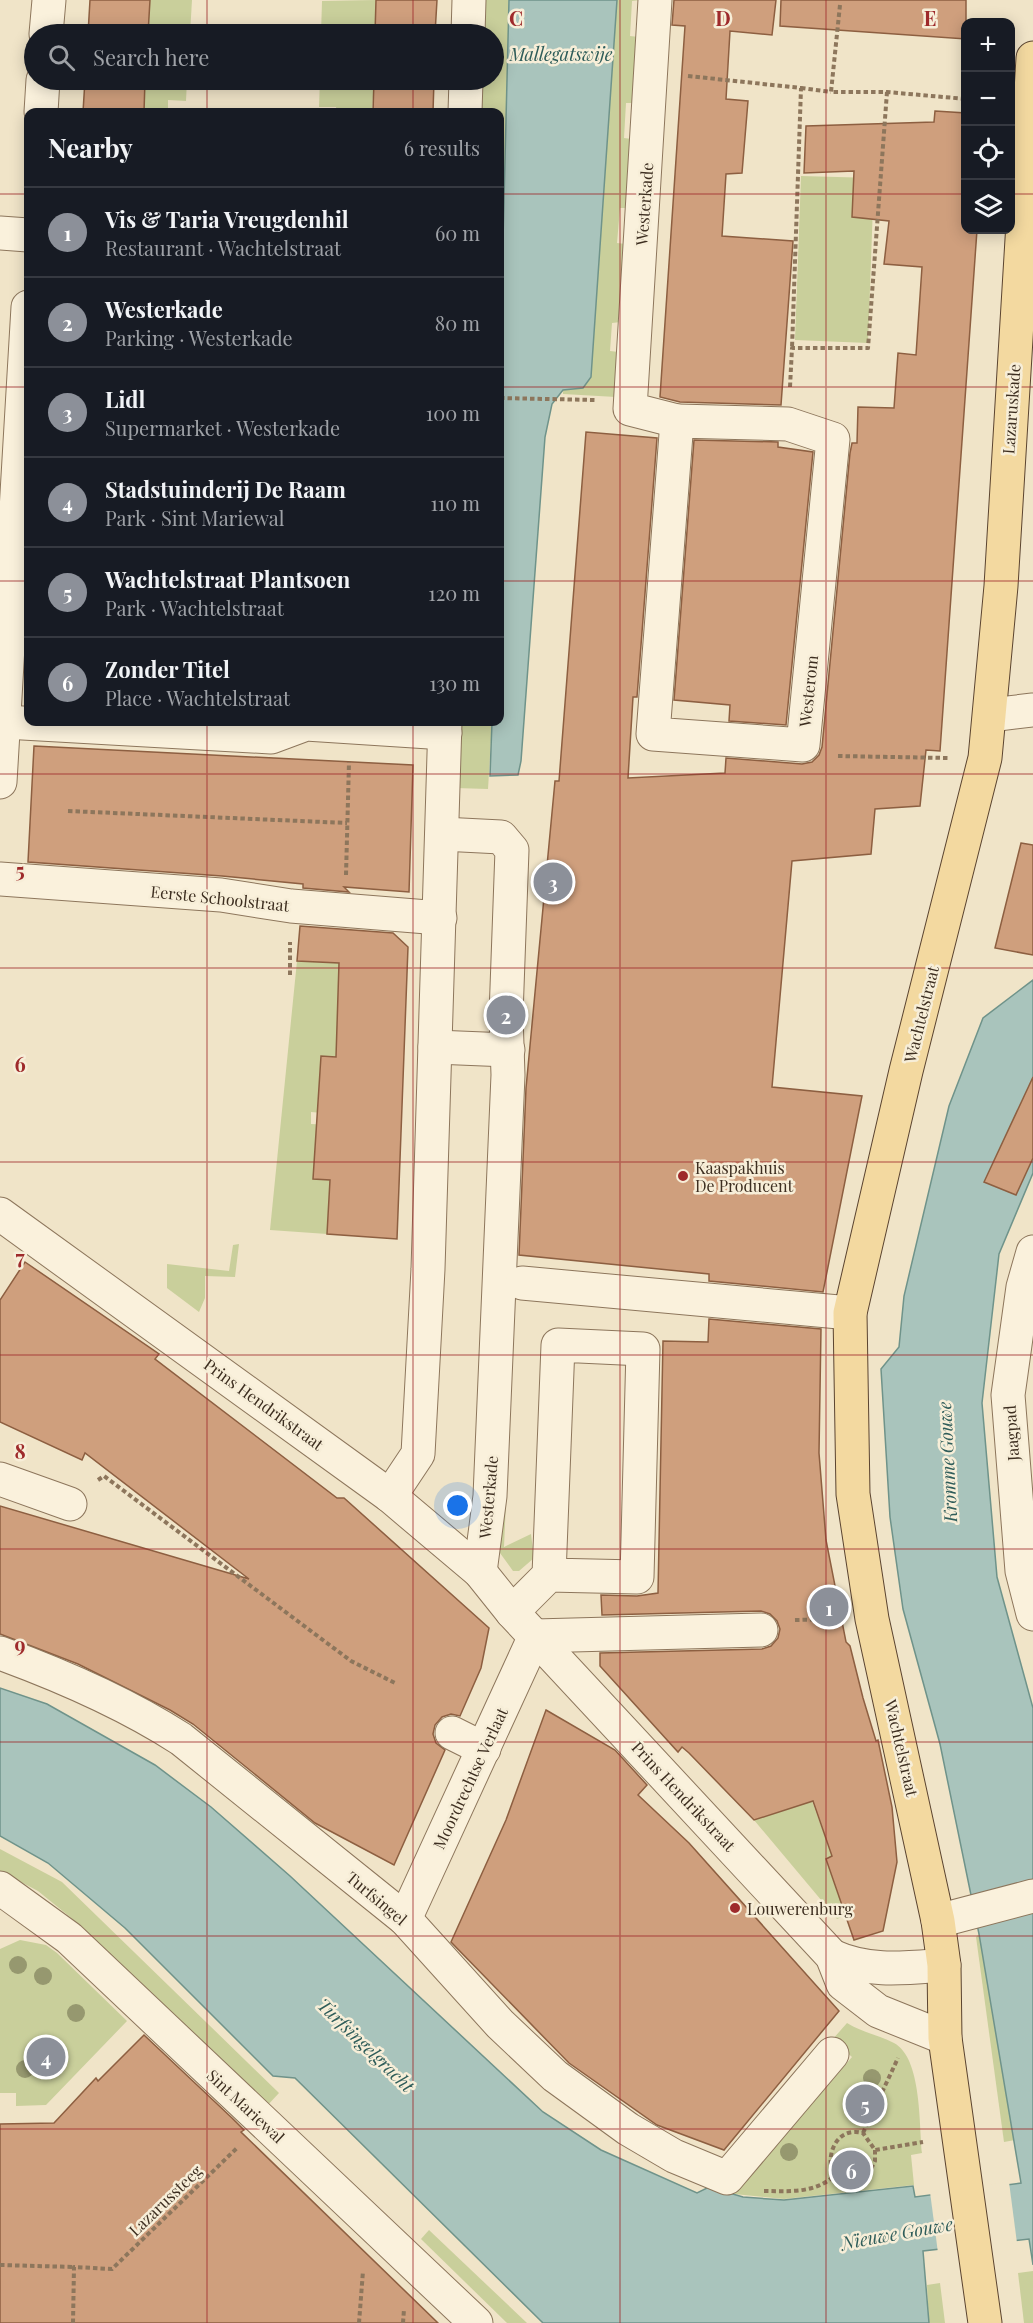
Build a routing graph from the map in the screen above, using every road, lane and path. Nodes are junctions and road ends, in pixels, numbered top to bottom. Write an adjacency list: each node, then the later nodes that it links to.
1 (49, 0): 5 (street)
2 (469, 0): 6 (street)
3 (656, 0): 8 (street, Westerkade)
4 (840, 5): 12 (path)
5 (47, 24)
6 (468, 24)
7 (1033, 58): 19 (main road, Lazaruskade)
8 (652, 73): 9 (path); 24 (street, Westerkade)
9 (801, 88): 12 (path); 20 (path)
10 (42, 90): 15 (street)
11 (466, 90): 16 (street)
12 (831, 92): 13 (path)
13 (887, 92): 14 (path); 20 (path)
14 (961, 99)
15 (41, 108)
16 (465, 108)
17 (0, 233): 18 (street)
18 (24, 235)
19 (1026, 275): 28 (main road, Lazaruskade)
20 (792, 348): 26 (path)
21 (24, 379): 29 (street)
22 (504, 398): 23 (path)
23 (564, 399)
24 (630, 409): 25 (street, Westerom)
25 (677, 421): 26 (street, Westerom); 36 (street, Westerom)
26 (788, 424): 36 (street, Westerom)
27 (1033, 711): 28 (street)
28 (990, 715): 37 (main road, Wachtelstraat)
29 (5, 722): 30 (street); 38 (street)
30 (24, 723)
31 (76, 726): 32 (street)
32 (301, 726)
33 (324, 726): 35 (street)
34 (445, 727): 35 (street); 41 (street)
35 (351, 729): 40 (path)
36 (803, 746): 37 (path)
37 (985, 758): 50 (main road, Wachtelstraat)
38 (0, 782)
39 (68, 811): 40 (path)
40 (347, 823): 43 (path)
41 (442, 834): 44 (street); 46 (street, Westerkade)
42 (0, 879): 43 (street, Eerste Schoolstraat)
43 (345, 911): 44 (street, Eerste Schoolstraat)
44 (440, 918): 45 (street)
45 (435, 1047): 46 (street); 52 (street)
46 (508, 1050): 54 (street, Westerkade)
47 (3, 1227): 52 (street, Prins Hendrikstraat)
48 (1033, 1252): 57 (street, Jaagpad)
49 (522, 1283): 50 (street)
50 (850, 1313): 58 (main road, Wachtelstraat)
51 (0, 1479): 53 (street)
52 (390, 1496): 54 (street, Prins Hendrikstraat)
53 (70, 1504): 62 (path)
54 (480, 1572): 56 (street, Prins Hendrikstraat)
55 (549, 1575): 55 (street); 56 (street)
56 (512, 1612): 60 (street, Prins Hendrikstraat)
57 (1033, 1614)
58 (872, 1619): 59 (path); 68 (main road, Wachtelstraat)
59 (761, 1630): 60 (street)
60 (535, 1636): 64 (street, Moordrechtse Verlaat); 69 (street, Prins Hendrikstraat)
61 (0, 1653): 67 (street, Turfsingel)
62 (398, 1684)
63 (452, 1733): 64 (street)
64 (484, 1749): 67 (street, Moordrechtse Verlaat)
65 (4, 1895): 74 (street, Sint Mariewal)
66 (1033, 1896): 68 (street)
67 (405, 1919): 79 (street, Turfsingel)
68 (938, 1921): 70 (main road, Wachtelstraat)
69 (832, 1956): 70 (street, Prins Hendrikstraat); 71 (street, Prins Hendrikstraat)
70 (944, 1965): 72 (main road, Wachtelstraat)
71 (912, 2027): 72 (street, Prins Hendrikstraat); 75 (path)
72 (945, 2038): 76 (main road, Wachtelstraat)
73 (832, 2054): 79 (street)
74 (254, 2114): 81 (path, Lazarussteeg); 89 (street, Sint Mariewal)
75 (862, 2133): 77 (path); 78 (path)
76 (959, 2137): 77 (path); 90 (main road, Wachtelstraat)
77 (875, 2150): 78 (path)
78 (834, 2176): 79 (path)
79 (727, 2178)
80 (0, 2265): 81 (path, Lazarussteeg)
81 (74, 2267): 86 (path)
82 (370, 2278): 87 (path)
83 (396, 2301): 84 (path)
84 (404, 2309): 85 (path); 88 (path)
85 (411, 2316)
86 (73, 2323)
87 (359, 2323)
88 (403, 2323)
89 (476, 2323)
90 (985, 2323)

